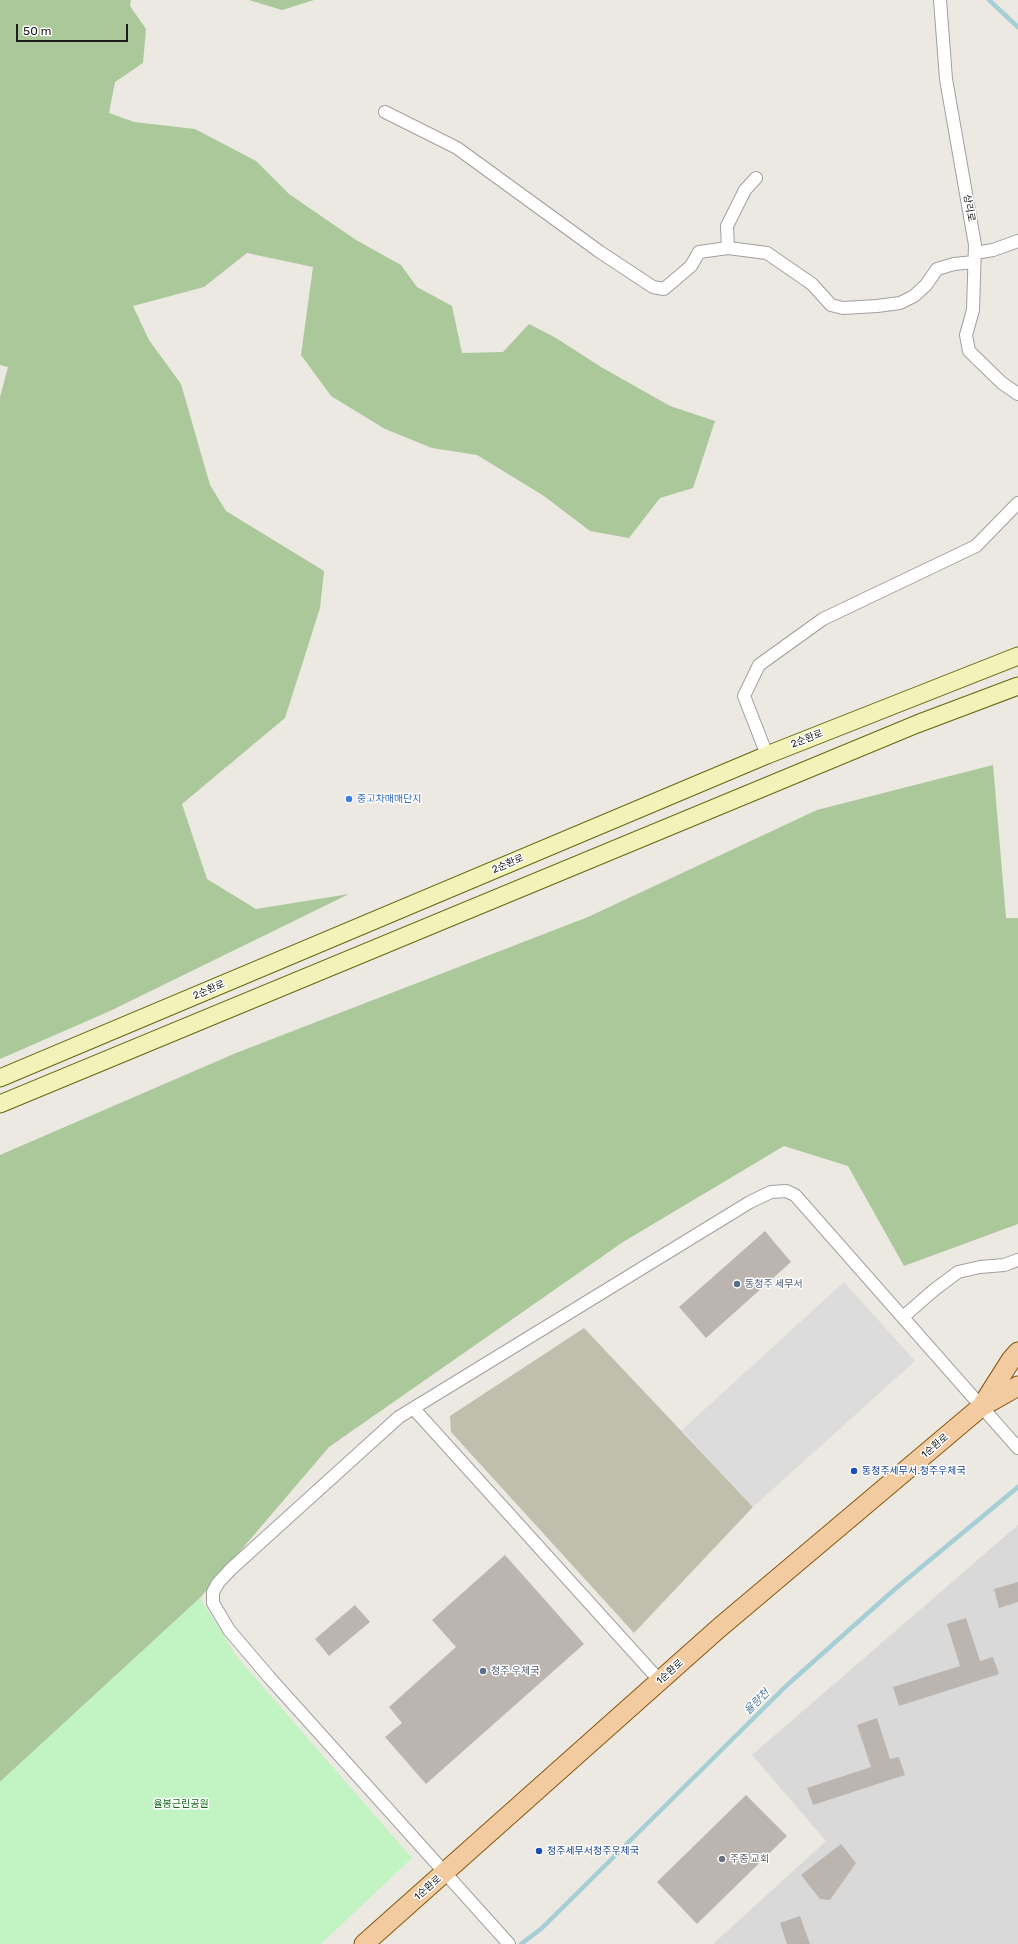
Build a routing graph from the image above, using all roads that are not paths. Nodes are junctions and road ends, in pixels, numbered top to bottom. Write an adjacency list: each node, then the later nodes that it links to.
1 (940, 0): 6 (street, 상리로)
2 (385, 112): 5 (street)
3 (756, 178): 5 (street)
4 (1018, 241): 6 (street)
5 (728, 248): 6 (street)
6 (975, 258): 7 (street, 상리로)
7 (1018, 394)
8 (1018, 503): 11 (street)
9 (1018, 656): 11 (street, 2순환로)
10 (1018, 686): 13 (street)
11 (767, 755): 12 (street, 2순환로)
12 (0, 1078)
13 (0, 1104)
14 (1018, 1260): 15 (street)
15 (903, 1316): 18 (street); 19 (street)
16 (1018, 1352): 18 (main road, 1순환로)
17 (1018, 1386): 18 (main road, 1순환로)
18 (981, 1407): 20 (street); 21 (main road, 1순환로)
19 (414, 1409): 21 (street); 22 (street)
20 (1018, 1448)
21 (660, 1681): 22 (main road, 1순환로)
22 (444, 1873): 23 (main road, 1순환로); 24 (street)
23 (364, 1944)
24 (508, 1944)

